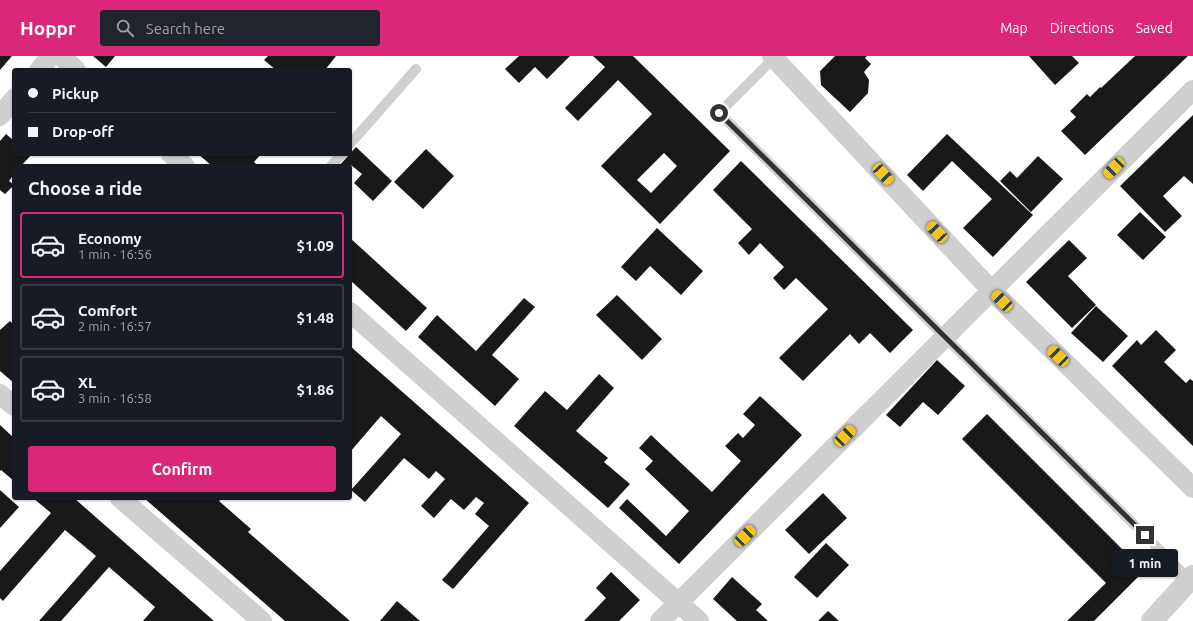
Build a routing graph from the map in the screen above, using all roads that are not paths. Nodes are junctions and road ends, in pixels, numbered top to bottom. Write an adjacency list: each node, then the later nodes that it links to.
1 (51, 56): 4 (street)
2 (61, 56): 5 (street)
3 (774, 57): 15 (street); 17 (lane)
4 (41, 68)
5 (74, 68)
6 (416, 69): 10 (lane)
7 (1193, 90): 15 (street)
8 (12, 101): 9 (street)
9 (0, 116)
10 (352, 142)
11 (173, 156): 13 (street)
12 (340, 156): 14 (lane)
13 (183, 164)
14 (333, 164)
15 (991, 290): 17 (street); 20 (street)
16 (352, 314): 23 (street)
17 (945, 336): 22 (lane); 23 (street)
18 (0, 394): 19 (street)
19 (12, 404)
20 (1193, 488)
21 (122, 500): 24 (street)
22 (1191, 578): 27 (street)
23 (679, 603): 25 (street); 26 (street)
24 (262, 621)
25 (660, 621)
26 (700, 621)
27 (1152, 621)

